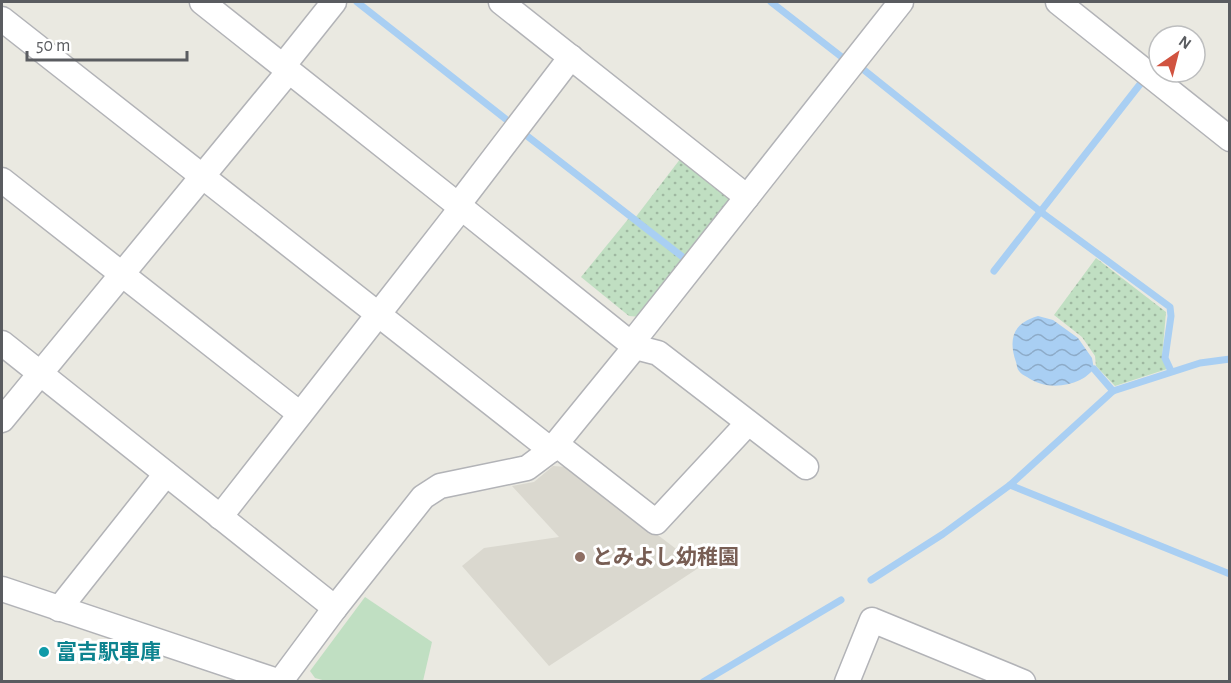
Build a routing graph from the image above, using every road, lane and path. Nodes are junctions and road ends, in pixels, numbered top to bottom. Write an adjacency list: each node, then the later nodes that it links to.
1 (202, 2): 8 (street)
2 (334, 2): 8 (street)
3 (501, 2): 7 (street)
4 (901, 2): 12 (street)
5 (1058, 2): 9 (street)
6 (2, 19): 10 (street)
7 (571, 57): 12 (street); 13 (street)
8 (286, 68): 10 (street); 13 (street)
9 (1230, 139)
10 (202, 177): 14 (street); 15 (street)
11 (2, 180): 14 (street)
12 (747, 197): 17 (street)
13 (460, 206): 15 (street); 17 (street)
14 (122, 274): 18 (street); 19 (street)
15 (378, 314): 19 (street); 22 (street)
16 (2, 343): 18 (street)
17 (633, 346): 21 (street); 22 (street)
18 (40, 374): 20 (street); 24 (street)
19 (300, 414): 25 (street)
20 (2, 420)
21 (748, 423): 22 (street); 23 (street)
22 (554, 447): 27 (street)
23 (806, 467)
24 (166, 474): 25 (street); 28 (street)
25 (220, 517): 27 (street)
26 (2, 589): 28 (street)
27 (335, 608): 29 (street)
28 (59, 609): 29 (street)
29 (280, 681)
30 (847, 681): 31 (street)
31 (1023, 681)

